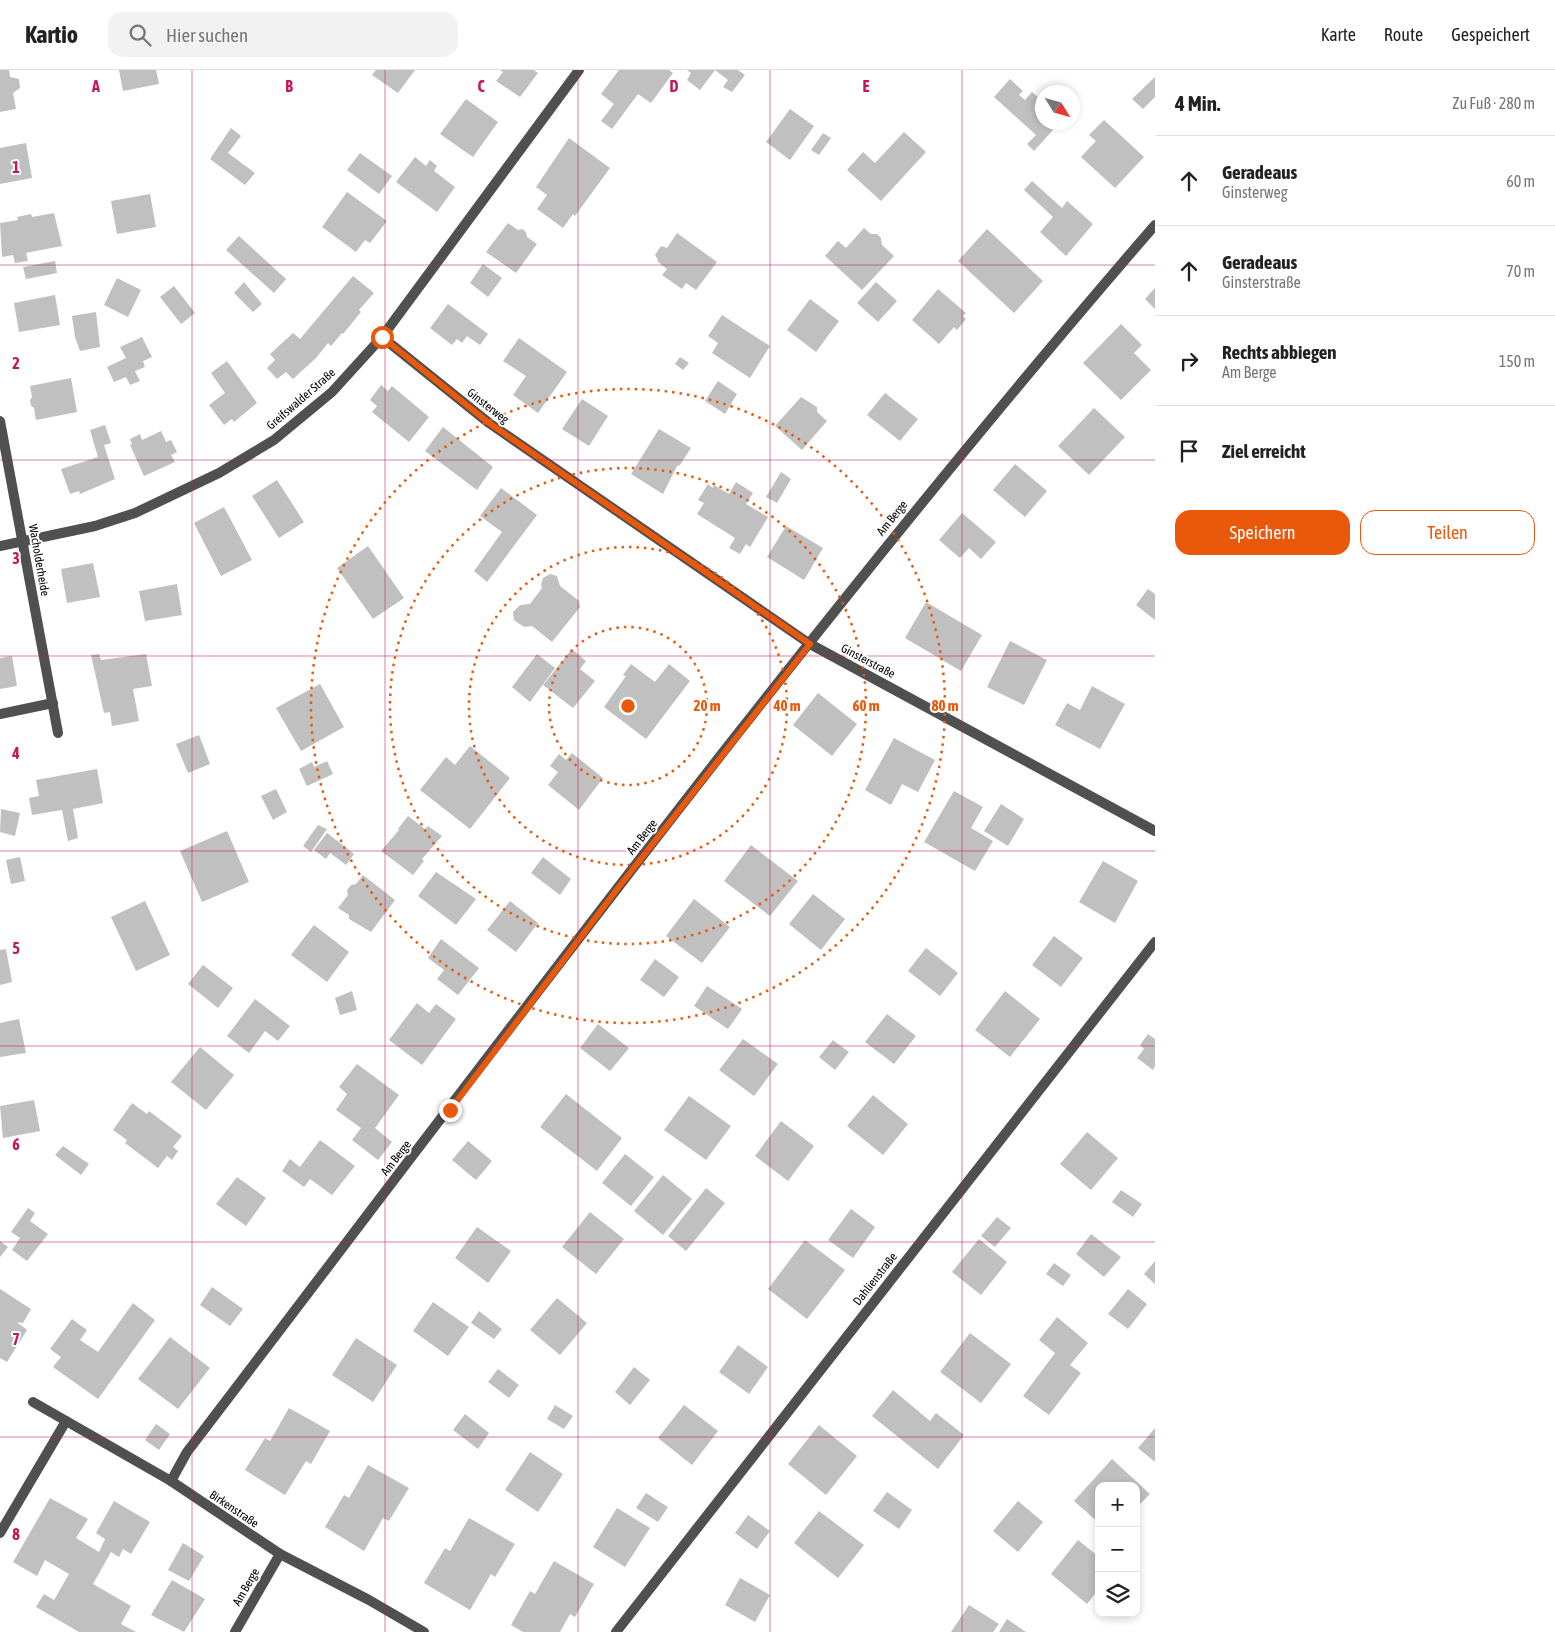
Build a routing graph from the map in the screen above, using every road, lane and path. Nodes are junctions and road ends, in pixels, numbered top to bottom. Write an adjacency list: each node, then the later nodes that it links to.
1 (580, 70): 3 (street, Greifswalder Straße)
2 (1155, 225): 8 (street, Am Berge)
3 (382, 337): 5 (street, Ginsterweg); 6 (street, Greifswalder Straße)
4 (0, 421): 6 (street, Wacholderheide)
5 (584, 489): 8 (street, Ginsterstraße)
6 (23, 542): 7 (street, Greifswalder Straße); 9 (street, Wacholderheide)
7 (0, 546)
8 (810, 644): 12 (street, Ginsterstraße); 16 (street, Am Berge)
9 (53, 703): 10 (street); 11 (street, Wacholderheide)
10 (0, 714)
11 (58, 733)
12 (1155, 831)
13 (1155, 942): 21 (street, Dahlienstraße)
14 (33, 1402): 15 (street, Birkenstraße)
15 (66, 1420): 16 (street, Birkenstraße); 17 (street)
16 (171, 1481): 18 (street, Birkenstraße)
17 (0, 1533)
18 (280, 1554): 19 (street, Am Berge); 20 (street, Birkenstraße)
19 (235, 1632)
20 (424, 1632)
21 (616, 1632)

